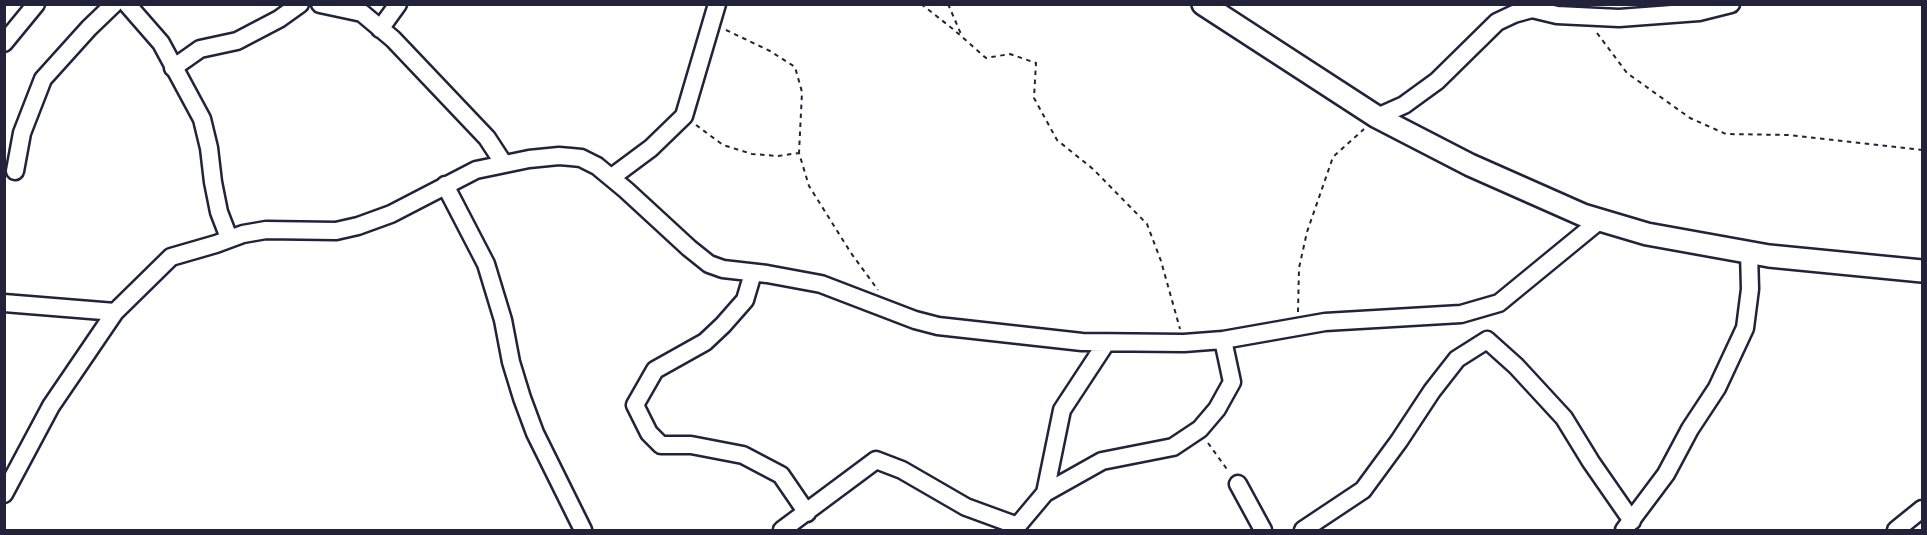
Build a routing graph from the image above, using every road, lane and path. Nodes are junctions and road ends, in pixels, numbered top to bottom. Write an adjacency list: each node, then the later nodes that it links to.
1 (36, 4): 16 (street)
2 (114, 4): 23 (street)
3 (127, 4): 17 (street)
4 (300, 4): 17 (street)
5 (320, 4): 14 (street)
6 (398, 4): 14 (street)
7 (717, 4): 13 (street)
8 (921, 4): 15 (path)
9 (948, 4): 15 (path)
10 (1203, 4): 19 (main road)
11 (1731, 4): 12 (street)
12 (1583, 10): 19 (street); 20 (path)
13 (712, 23): 18 (street); 21 (path)
14 (380, 29): 22 (street)
15 (962, 36): 37 (path)
16 (4, 44)
17 (173, 68): 27 (street)
18 (684, 116): 21 (path); 24 (street)
19 (1377, 117): 26 (main road); 34 (path)
20 (1923, 150)
21 (799, 153): 33 (path)
22 (504, 164): 24 (street); 25 (street)
23 (15, 171)
24 (612, 177): 30 (street)
25 (445, 185): 27 (street); 46 (street)
26 (1599, 221): 28 (main road); 34 (street)
27 (229, 238): 32 (street)
28 (1749, 252): 29 (main road); 44 (street)
29 (1923, 271)
30 (753, 273): 33 (street); 43 (street)
31 (4, 303): 32 (street)
32 (115, 312): 41 (street)
33 (894, 312): 36 (street)
34 (1297, 326): 35 (street)
35 (1223, 340): 37 (street); 38 (street)
36 (1106, 342): 37 (street); 40 (street)
37 (1184, 343)
38 (1200, 429): 39 (path); 40 (street)
39 (1238, 484): 48 (street)
40 (1045, 493): 45 (street)
41 (4, 494)
42 (1923, 509): 50 (street)
43 (807, 513): 45 (street); 47 (street)
44 (1628, 526): 49 (street)
45 (1016, 528)
46 (583, 531)
47 (782, 531)
48 (1263, 531)
49 (1303, 531)
50 (1896, 531)

